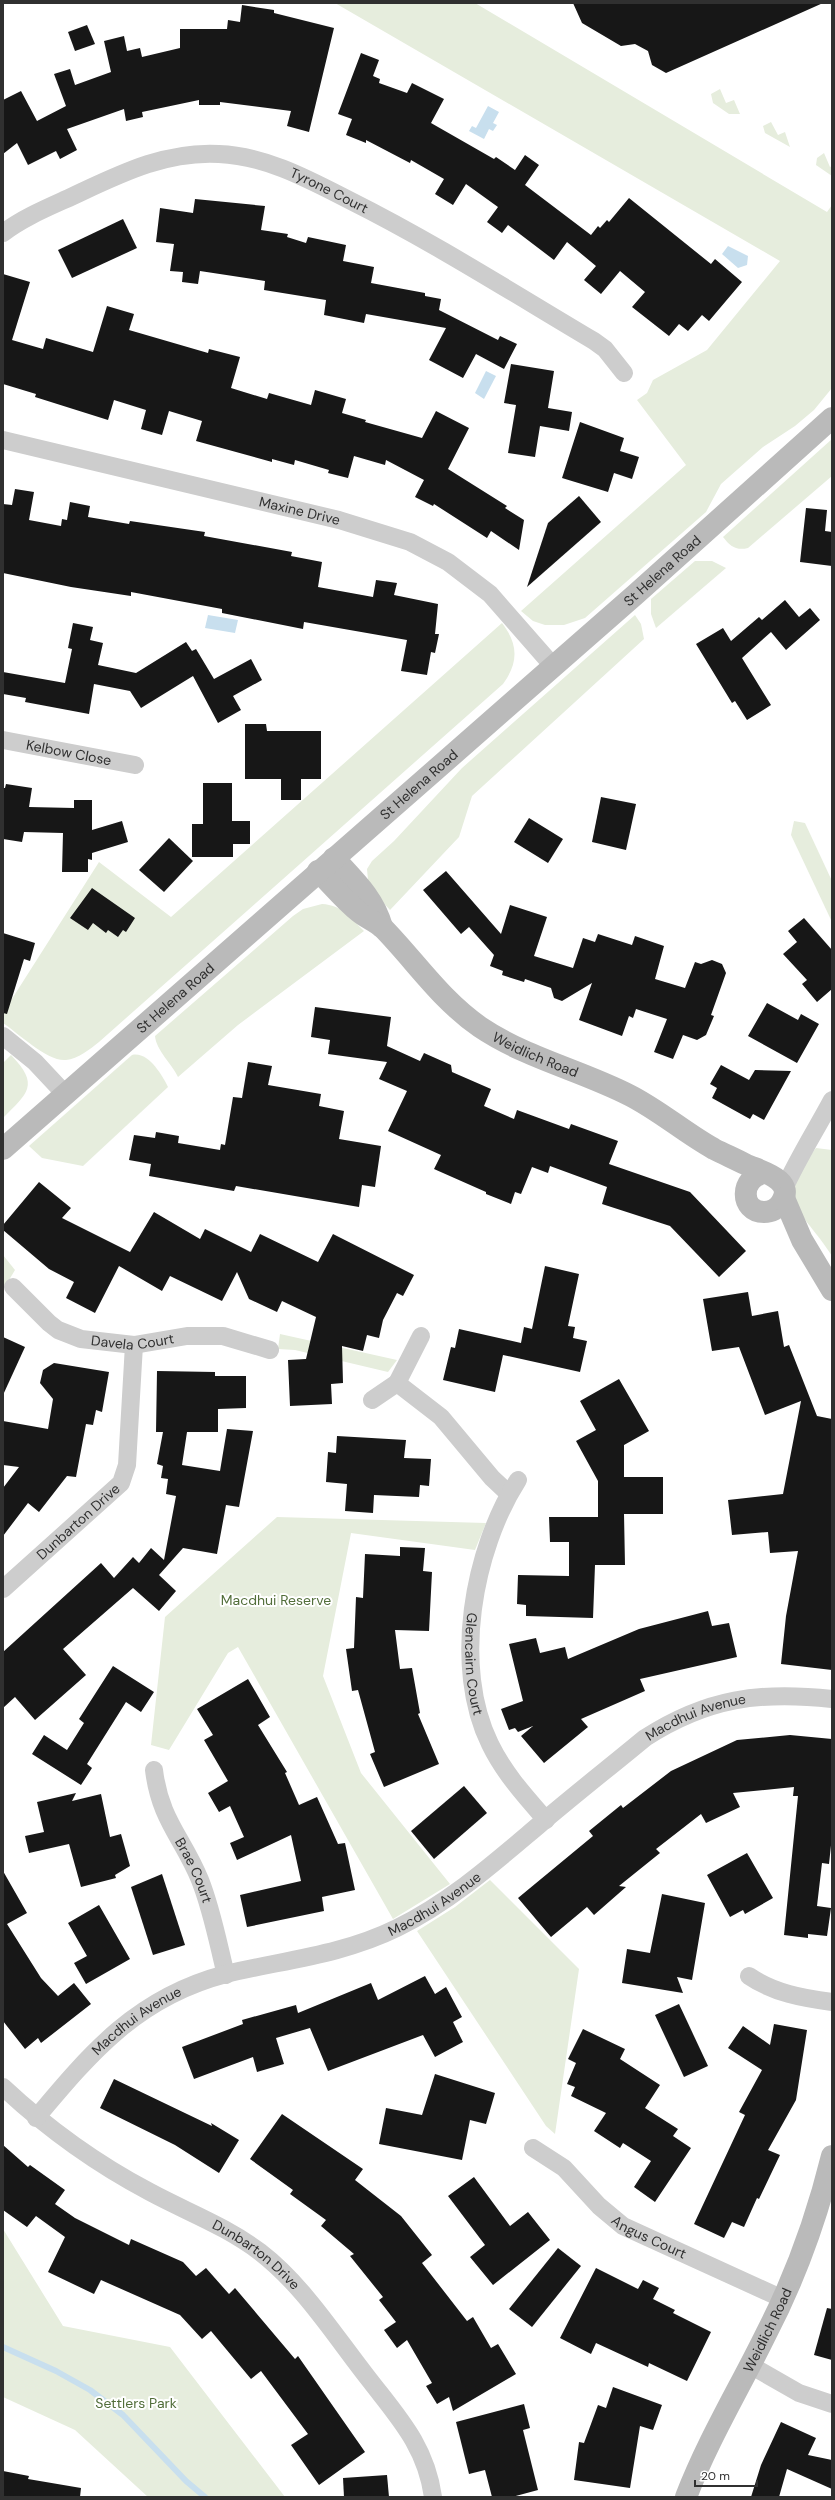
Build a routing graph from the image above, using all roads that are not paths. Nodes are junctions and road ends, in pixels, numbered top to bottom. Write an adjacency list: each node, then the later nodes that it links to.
1 (3, 233): 2 (street, Tyrone Court)
2 (624, 373)
3 (832, 418): 5 (street, St Helena Road)
4 (3, 440): 5 (street, Maxine Drive)
5 (553, 666): 8 (street, St Helena Road)
6 (3, 740): 7 (street, Kelbow Close)
7 (136, 765)
8 (326, 864): 10 (street, St Helena Road); 13 (street, Weidlich Road)
9 (3, 1036): 10 (street)
10 (66, 1094): 12 (street, St Helena Road)
11 (832, 1100): 14 (street)
12 (3, 1149)
13 (713, 1149): 15 (street, Weidlich Road); 16 (street, Weidlich Road)
14 (799, 1156): 15 (street); 17 (street)
15 (766, 1174): 16 (street); 17 (street)
16 (745, 1192): 18 (street)
17 (784, 1194): 18 (street); 19 (street)
18 (764, 1212): 19 (street)
19 (802, 1240): 21 (street)
20 (13, 1287): 23 (street, Davela Court)
21 (832, 1290)
22 (421, 1336): 25 (street)
23 (134, 1345): 24 (street, Davela Court); 27 (street, Dunbarton Drive)
24 (270, 1350)
25 (397, 1383): 26 (street); 30 (street, Glencairn Court)
26 (372, 1400)
27 (3, 1589)
28 (832, 1699): 30 (street, Macdhui Avenue)
29 (154, 1770): 31 (street, Brae Court)
30 (546, 1820): 31 (street, Macdhui Avenue)
31 (226, 1975): 35 (street, Macdhui Avenue)
32 (748, 1976): 33 (street)
33 (832, 2002)
34 (3, 2087): 35 (street, Dunbarton Drive)
35 (36, 2118): 41 (street, Dunbarton Drive)
36 (533, 2148): 38 (street, Angus Court)
37 (832, 2156): 38 (street, Weidlich Road)
38 (783, 2299): 39 (street, Weidlich Road)
39 (750, 2365): 40 (street); 42 (street, Weidlich Road)
40 (832, 2404)
41 (433, 2497)
42 (686, 2497)

